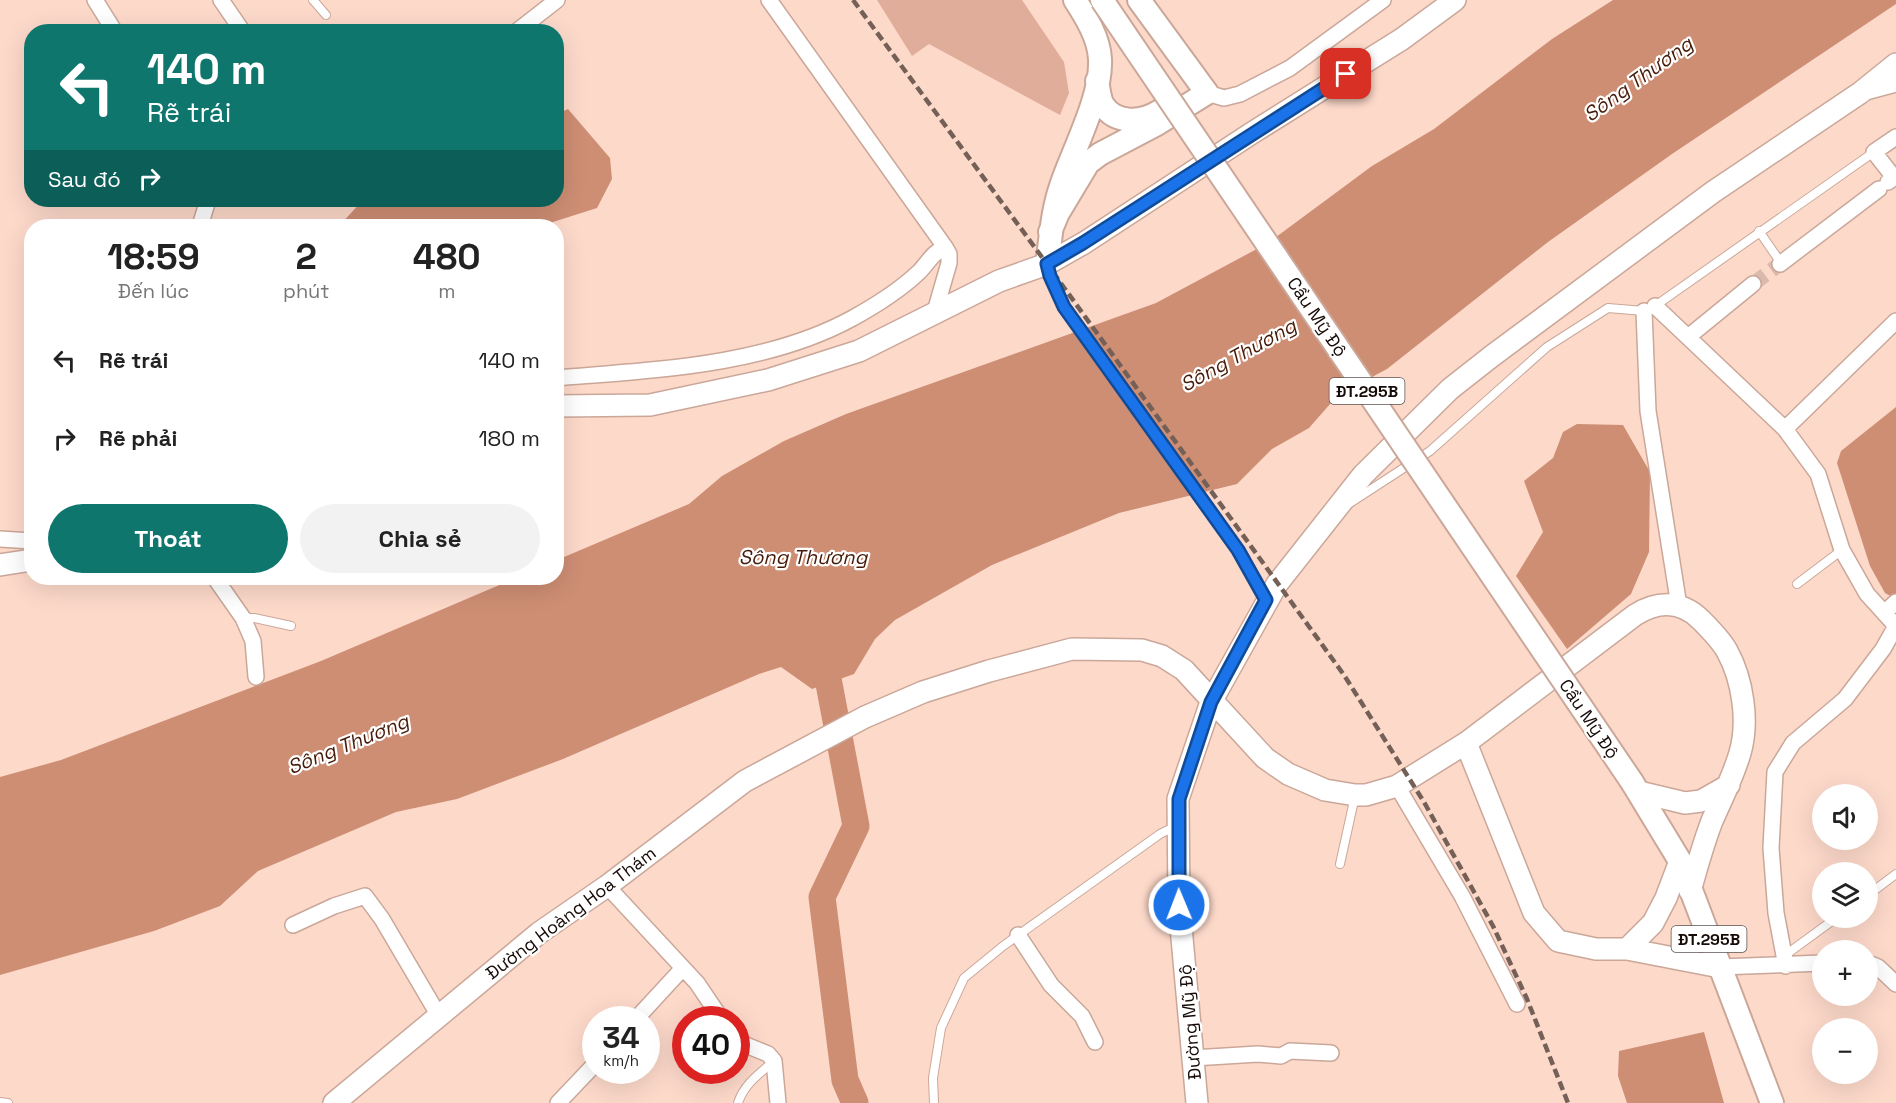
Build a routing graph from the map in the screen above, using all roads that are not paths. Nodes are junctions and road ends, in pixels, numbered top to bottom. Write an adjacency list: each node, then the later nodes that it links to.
1 (95, 0): 12 (street)
2 (221, 0): 13 (street)
3 (313, 0): 11 (lane)
4 (557, 0): 14 (street)
5 (769, 0): 24 (street)
6 (1075, 0): 16 (main road)
7 (1102, 0): 54 (main road, Cầu Mỹ Độ / ĐT.295B, bridge)
8 (1139, 0): 18 (main road)
9 (1383, 0): 18 (street)
10 (1455, 0): 26 (street)
11 (326, 15)
12 (110, 24)
13 (238, 24)
14 (526, 24)
15 (1896, 64): 19 (street, Đường Mỹ Độ)
16 (1097, 81): 18 (main road); 23 (main road)
17 (1896, 84): 19 (street)
18 (1204, 89): 23 (main road)
19 (1860, 93): 35 (street, Đường Mỹ Độ)
20 (1896, 136): 21 (street)
21 (1874, 152): 22 (lane); 25 (street)
22 (1759, 231): 25 (lane); 28 (lane)
23 (1050, 232): 26 (main road)
24 (945, 247): 29 (street); 32 (street)
25 (1781, 263)
26 (1047, 264): 29 (street); 43 (lane)
27 (1753, 284): 31 (street)
28 (1649, 308): 31 (street); 35 (lane); 45 (street)
29 (934, 315): 33 (street)
30 (1896, 321): 34 (street)
31 (1688, 337): 34 (street)
32 (564, 377)
33 (564, 406)
34 (1785, 429): 38 (street)
35 (1333, 512): 43 (street, Đường Mỹ Độ)
36 (0, 539): 37 (street)
37 (24, 540)
38 (1842, 550): 41 (lane); 46 (street)
39 (24, 561): 40 (street)
40 (0, 565)
41 (1797, 584)
42 (220, 585): 47 (street)
43 (1266, 600): 50 (street, Đường Mỹ Độ)
44 (1896, 602): 46 (street)
45 (1679, 606): 51 (street); 52 (street)
46 (1884, 613): 67 (street)
47 (243, 618): 48 (lane); 49 (street)
48 (291, 626)
49 (256, 677)
50 (1211, 702): 55 (street); 56 (street, Đường Mỹ Độ); 60 (street, Đường Hoàng Hoa Thám)
51 (1466, 743): 53 (street); 66 (street)
52 (1729, 785): 54 (street); 62 (street)
53 (1397, 786): 55 (street); 73 (street)
54 (1636, 787): 57 (main road, ĐT.295B)
55 (1355, 795): 58 (lane)
56 (1177, 825): 65 (lane); 80 (street, Đường Mỹ Độ)
57 (1680, 861): 62 (main road, ĐT.295B); 66 (street)
58 (1340, 864)
59 (1896, 874): 61 (lane)
60 (607, 886): 71 (street); 76 (street, Đường Hoàng Hoa Thám)
61 (1878, 888)
62 (1690, 891): 69 (main road, ĐT.295B)
63 (293, 925): 76 (street)
64 (1824, 928): 67 (lane)
65 (1018, 935): 77 (street); 89 (lane)
66 (1627, 949): 69 (street)
67 (1785, 961): 68 (street); 69 (street)
68 (1812, 962)
69 (1720, 967): 91 (main road, ĐT.295B)
70 (1878, 967): 72 (street)
71 (683, 968): 74 (street); 75 (street)
72 (1896, 984)
73 (1517, 1004)
74 (648, 1006)
75 (713, 1006)
76 (439, 1016): 85 (street, Đường Hoàng Hoa Thám)
77 (1095, 1042)
78 (750, 1047): 81 (street)
79 (1331, 1053): 80 (street)
80 (1193, 1058): 90 (street, Đường Mỹ Độ)
81 (774, 1061): 87 (lane); 88 (street)
82 (582, 1078): 86 (street)
83 (0, 1102): 84 (lane)
84 (9, 1103)
85 (334, 1103)
86 (558, 1103)
87 (738, 1103)
88 (778, 1103)
89 (934, 1103)
90 (1197, 1103)
91 (1772, 1103)

